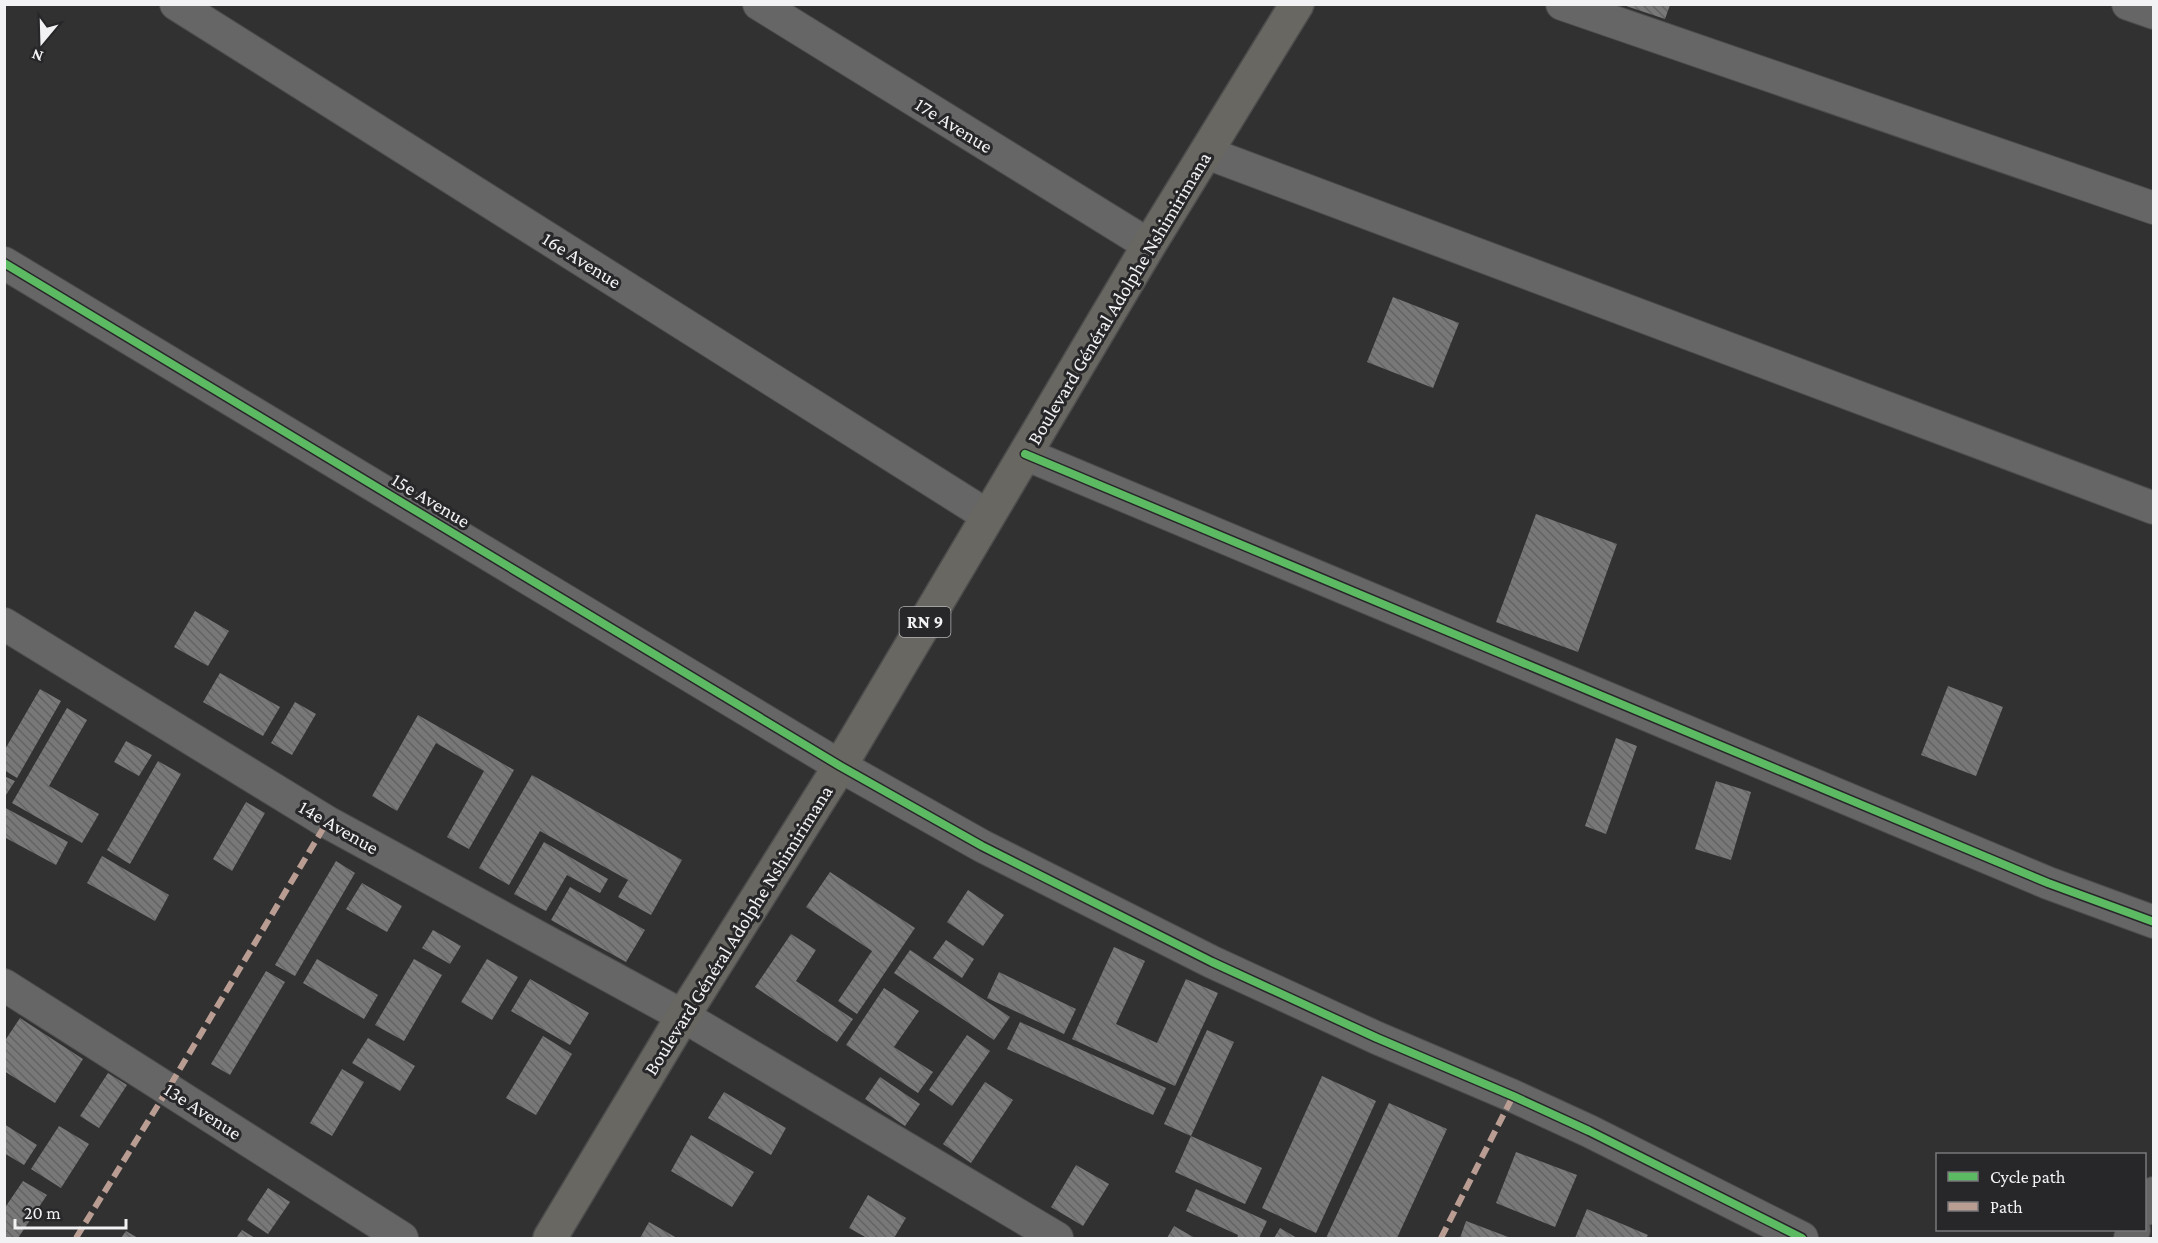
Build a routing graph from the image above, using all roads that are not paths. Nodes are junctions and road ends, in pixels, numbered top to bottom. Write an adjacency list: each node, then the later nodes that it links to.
1 (176, 4): 13 (street, 16e Avenue)
2 (759, 4): 9 (street, 17e Avenue)
3 (1297, 4): 7 (main road, Boulevard Général Adolphe Nshimirimana / RN 9)
4 (1562, 4): 8 (street)
5 (2128, 4): 6 (street)
6 (2154, 13)
7 (1207, 153): 9 (main road, Boulevard Général Adolphe Nshimirimana / RN 9); 12 (street)
8 (2154, 208)
9 (1149, 245): 11 (main road, Boulevard Général Adolphe Nshimirimana / RN 9)
10 (4, 263): 15 (street, 15e Avenue)
11 (1025, 454): 13 (main road, Boulevard Général Adolphe Nshimirimana / RN 9); 16 (street)
12 (2154, 508)
13 (988, 516): 15 (main road, Boulevard Général Adolphe Nshimirimana / RN 9)
14 (4, 624): 18 (street, 14e Avenue)
15 (840, 766): 18 (main road, Boulevard Général Adolphe Nshimirimana / RN 9); 24 (street, 15e Avenue)
16 (2154, 922)
17 (4, 985): 21 (street, 13e Avenue)
18 (683, 1016): 22 (main road, Boulevard Général Adolphe Nshimirimana / RN 9); 23 (street, 14e Avenue)
19 (2154, 1193): 20 (street)
20 (2146, 1208)
21 (402, 1239)
22 (550, 1239)
23 (1057, 1239)
24 (1802, 1239)

